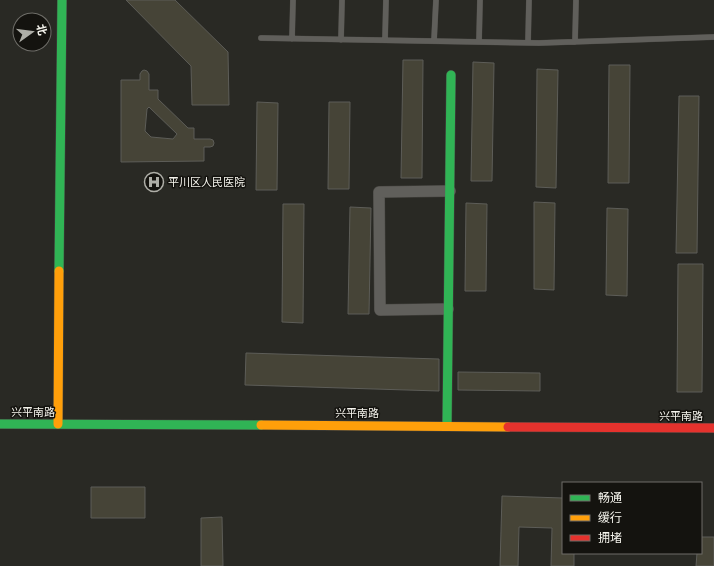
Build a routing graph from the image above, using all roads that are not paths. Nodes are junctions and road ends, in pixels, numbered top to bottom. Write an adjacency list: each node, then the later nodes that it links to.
1 (62, 0): 22 (street)
2 (293, 0): 11 (lane)
3 (342, 0): 12 (lane)
4 (386, 0): 13 (lane)
5 (436, 0): 14 (lane)
6 (480, 0): 15 (lane)
7 (529, 0): 16 (lane)
8 (576, 0): 17 (lane)
9 (714, 37): 17 (lane)
10 (261, 38): 11 (lane)
11 (292, 39): 12 (lane)
12 (341, 40): 13 (lane)
13 (385, 40): 14 (lane)
14 (434, 41): 15 (lane)
15 (479, 42): 16 (lane)
16 (528, 42): 17 (lane)
17 (575, 42)
18 (451, 75): 19 (street)
19 (450, 191): 20 (street); 20 (street)
20 (448, 309): 23 (street)
21 (0, 424): 22 (street, 兴平南路)
22 (58, 424): 23 (street, 兴平南路)
23 (447, 426): 24 (street, 兴平南路)
24 (714, 428)

